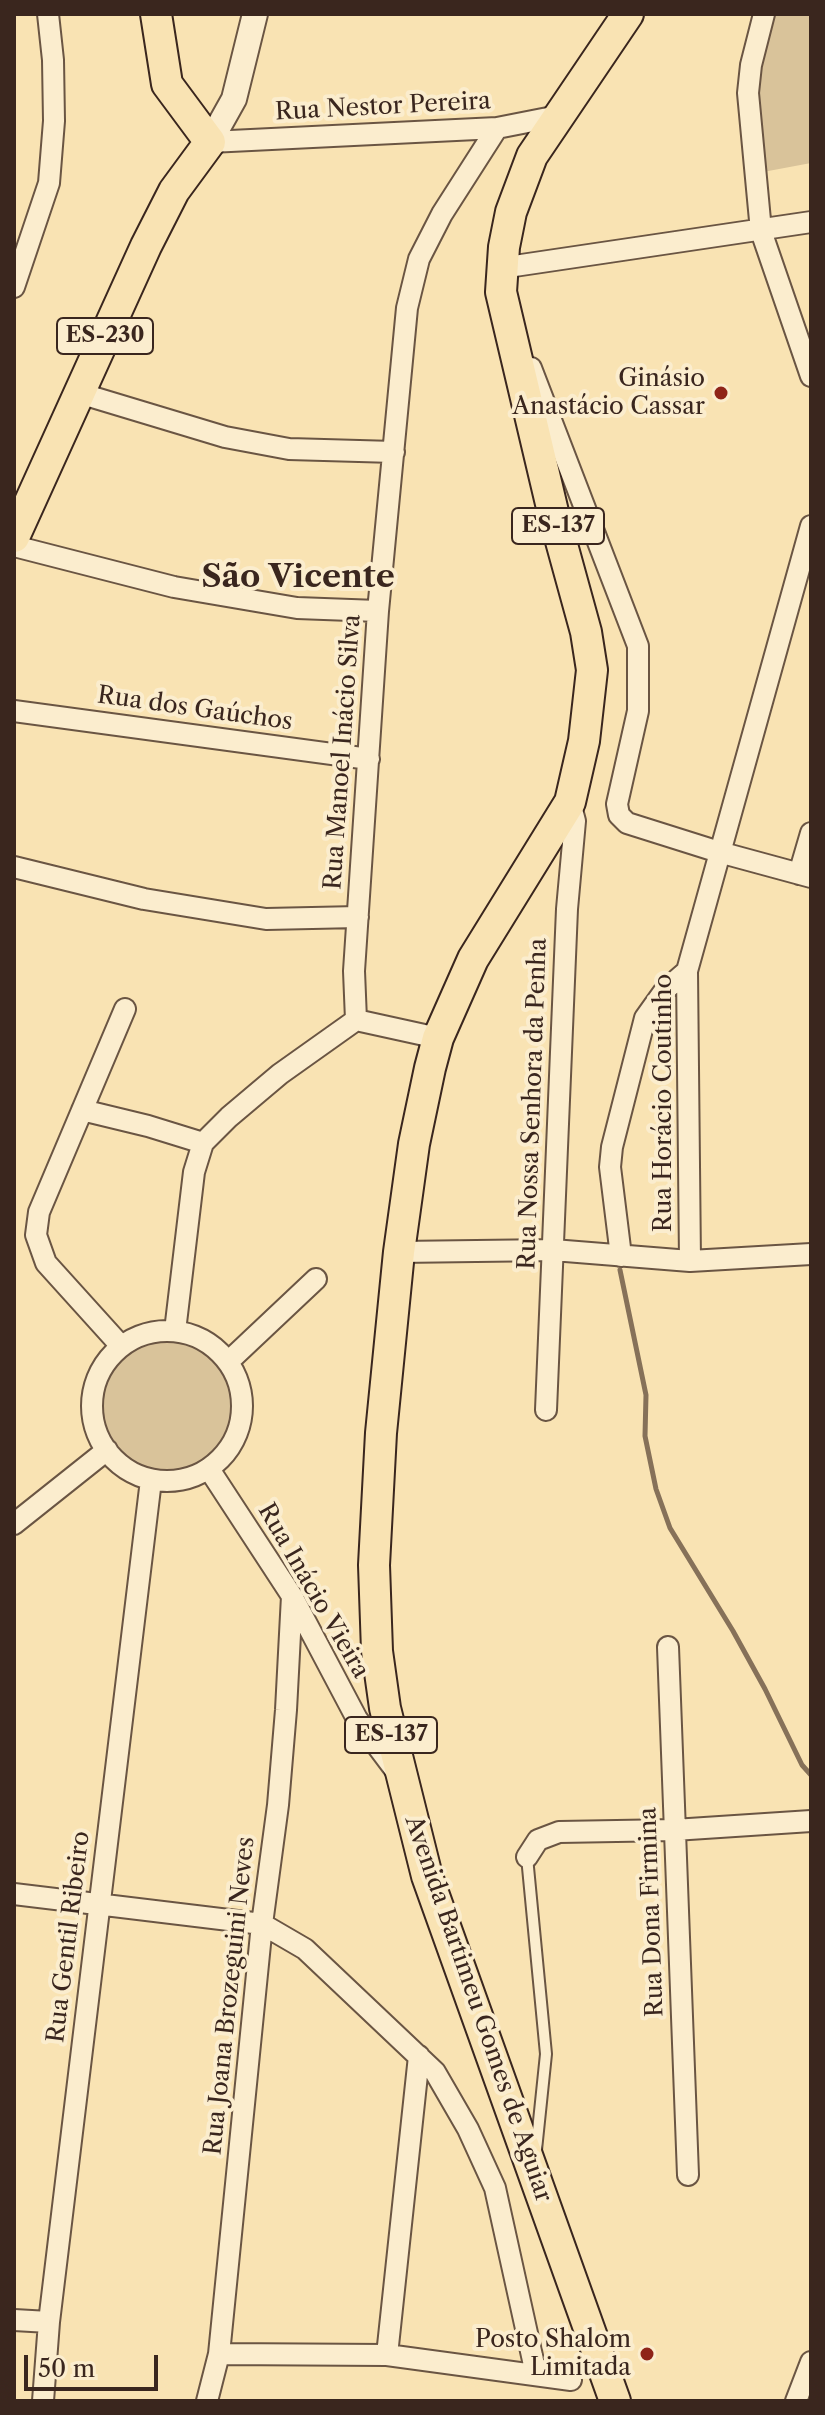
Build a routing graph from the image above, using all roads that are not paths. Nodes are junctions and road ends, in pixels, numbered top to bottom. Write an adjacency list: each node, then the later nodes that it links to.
1 (48, 14): 12 (street)
2 (156, 14): 8 (main road)
3 (255, 14): 8 (street)
4 (628, 14): 6 (main road, ES-137)
5 (764, 14): 10 (street)
6 (558, 116): 7 (street, Rua Nestor Pereira); 11 (main road, ES-137)
7 (497, 128): 8 (street, Rua Nestor Pereira); 15 (street, Rua Manoel Inácio Silva)
8 (210, 142): 14 (main road, ES-230)
9 (811, 222): 10 (street)
10 (761, 231): 11 (street); 13 (street)
11 (501, 280): 22 (main road, ES-137); 24 (street)
12 (14, 287)
13 (811, 376)
14 (79, 393): 15 (street); 17 (main road, ES-230)
15 (394, 452): 19 (street, Rua Manoel Inácio Silva)
16 (811, 526): 24 (street, Rua Horácio Coutinho)
17 (14, 537)
18 (14, 546): 19 (street)
19 (378, 611): 21 (street, Rua Manoel Inácio Silva)
20 (14, 711): 21 (street, Rua dos Gaúchos)
21 (369, 759): 27 (street, Rua Manoel Inácio Silva)
22 (570, 802): 31 (main road, ES-137); 34 (street, Rua Nossa Senhora da Penha)
23 (811, 833): 26 (street)
24 (719, 852): 26 (street); 28 (street, Rua Horácio Coutinho)
25 (14, 867): 27 (street)
26 (805, 875)
27 (358, 917): 30 (street, Rua Manoel Inácio Silva)
28 (687, 971): 37 (street); 38 (street, Rua Horácio Coutinho)
29 (125, 1009): 32 (street)
30 (356, 1020): 31 (street); 33 (street)
31 (438, 1038): 35 (main road, Avenida Bartimeu Gomes de Aguiar / ES-137)
32 (82, 1110): 33 (street); 41 (street)
33 (203, 1143): 40 (street)
34 (553, 1250): 35 (street); 37 (street); 43 (street, Rua Nossa Senhora da Penha)
35 (399, 1252): 50 (main road, Avenida Bartimeu Gomes de Aguiar / ES-137)
36 (811, 1254): 38 (street)
37 (621, 1256): 38 (street)
38 (690, 1261)
39 (316, 1279): 42 (street)
40 (175, 1331): 41 (street); 42 (street)
41 (121, 1346): 44 (street)
42 (229, 1361): 45 (street)
43 (546, 1410)
44 (107, 1450): 46 (street); 47 (street)
45 (209, 1469): 46 (street); 48 (street, Rua Inácio Vieira)
46 (151, 1480): 55 (street, Rua Gentil Ribeiro)
47 (14, 1524)
48 (292, 1596): 50 (street, Rua Inácio Vieira); 56 (street, Rua Joana Brozeguini Neves)
49 (668, 1647): 52 (street, Rua Dona Firmina)
50 (401, 1777): 58 (main road, Avenida Bartimeu Gomes de Aguiar / ES-137)
51 (811, 1821): 52 (street)
52 (674, 1830): 53 (street); 59 (street, Rua Dona Firmina)
53 (527, 1857): 58 (lane)
54 (14, 1894): 55 (street)
55 (99, 1904): 56 (street); 61 (street, Rua Gentil Ribeiro)
56 (262, 1924): 57 (street); 62 (street, Rua Joana Brozeguini Neves)
57 (419, 2056): 63 (street); 65 (street)
58 (533, 2173): 69 (main road, Avenida Bartimeu Gomes de Aguiar / ES-137)
59 (688, 2175)
60 (14, 2320): 61 (street)
61 (49, 2322): 67 (street, Rua Gentil Ribeiro)
62 (219, 2354): 63 (street); 68 (street, Rua Joana Brozeguini Neves)
63 (387, 2355): 65 (street)
64 (811, 2362): 70 (street)
65 (536, 2374): 66 (street)
66 (571, 2380)
67 (43, 2401)
68 (207, 2401)
69 (615, 2401)
70 (796, 2401)

